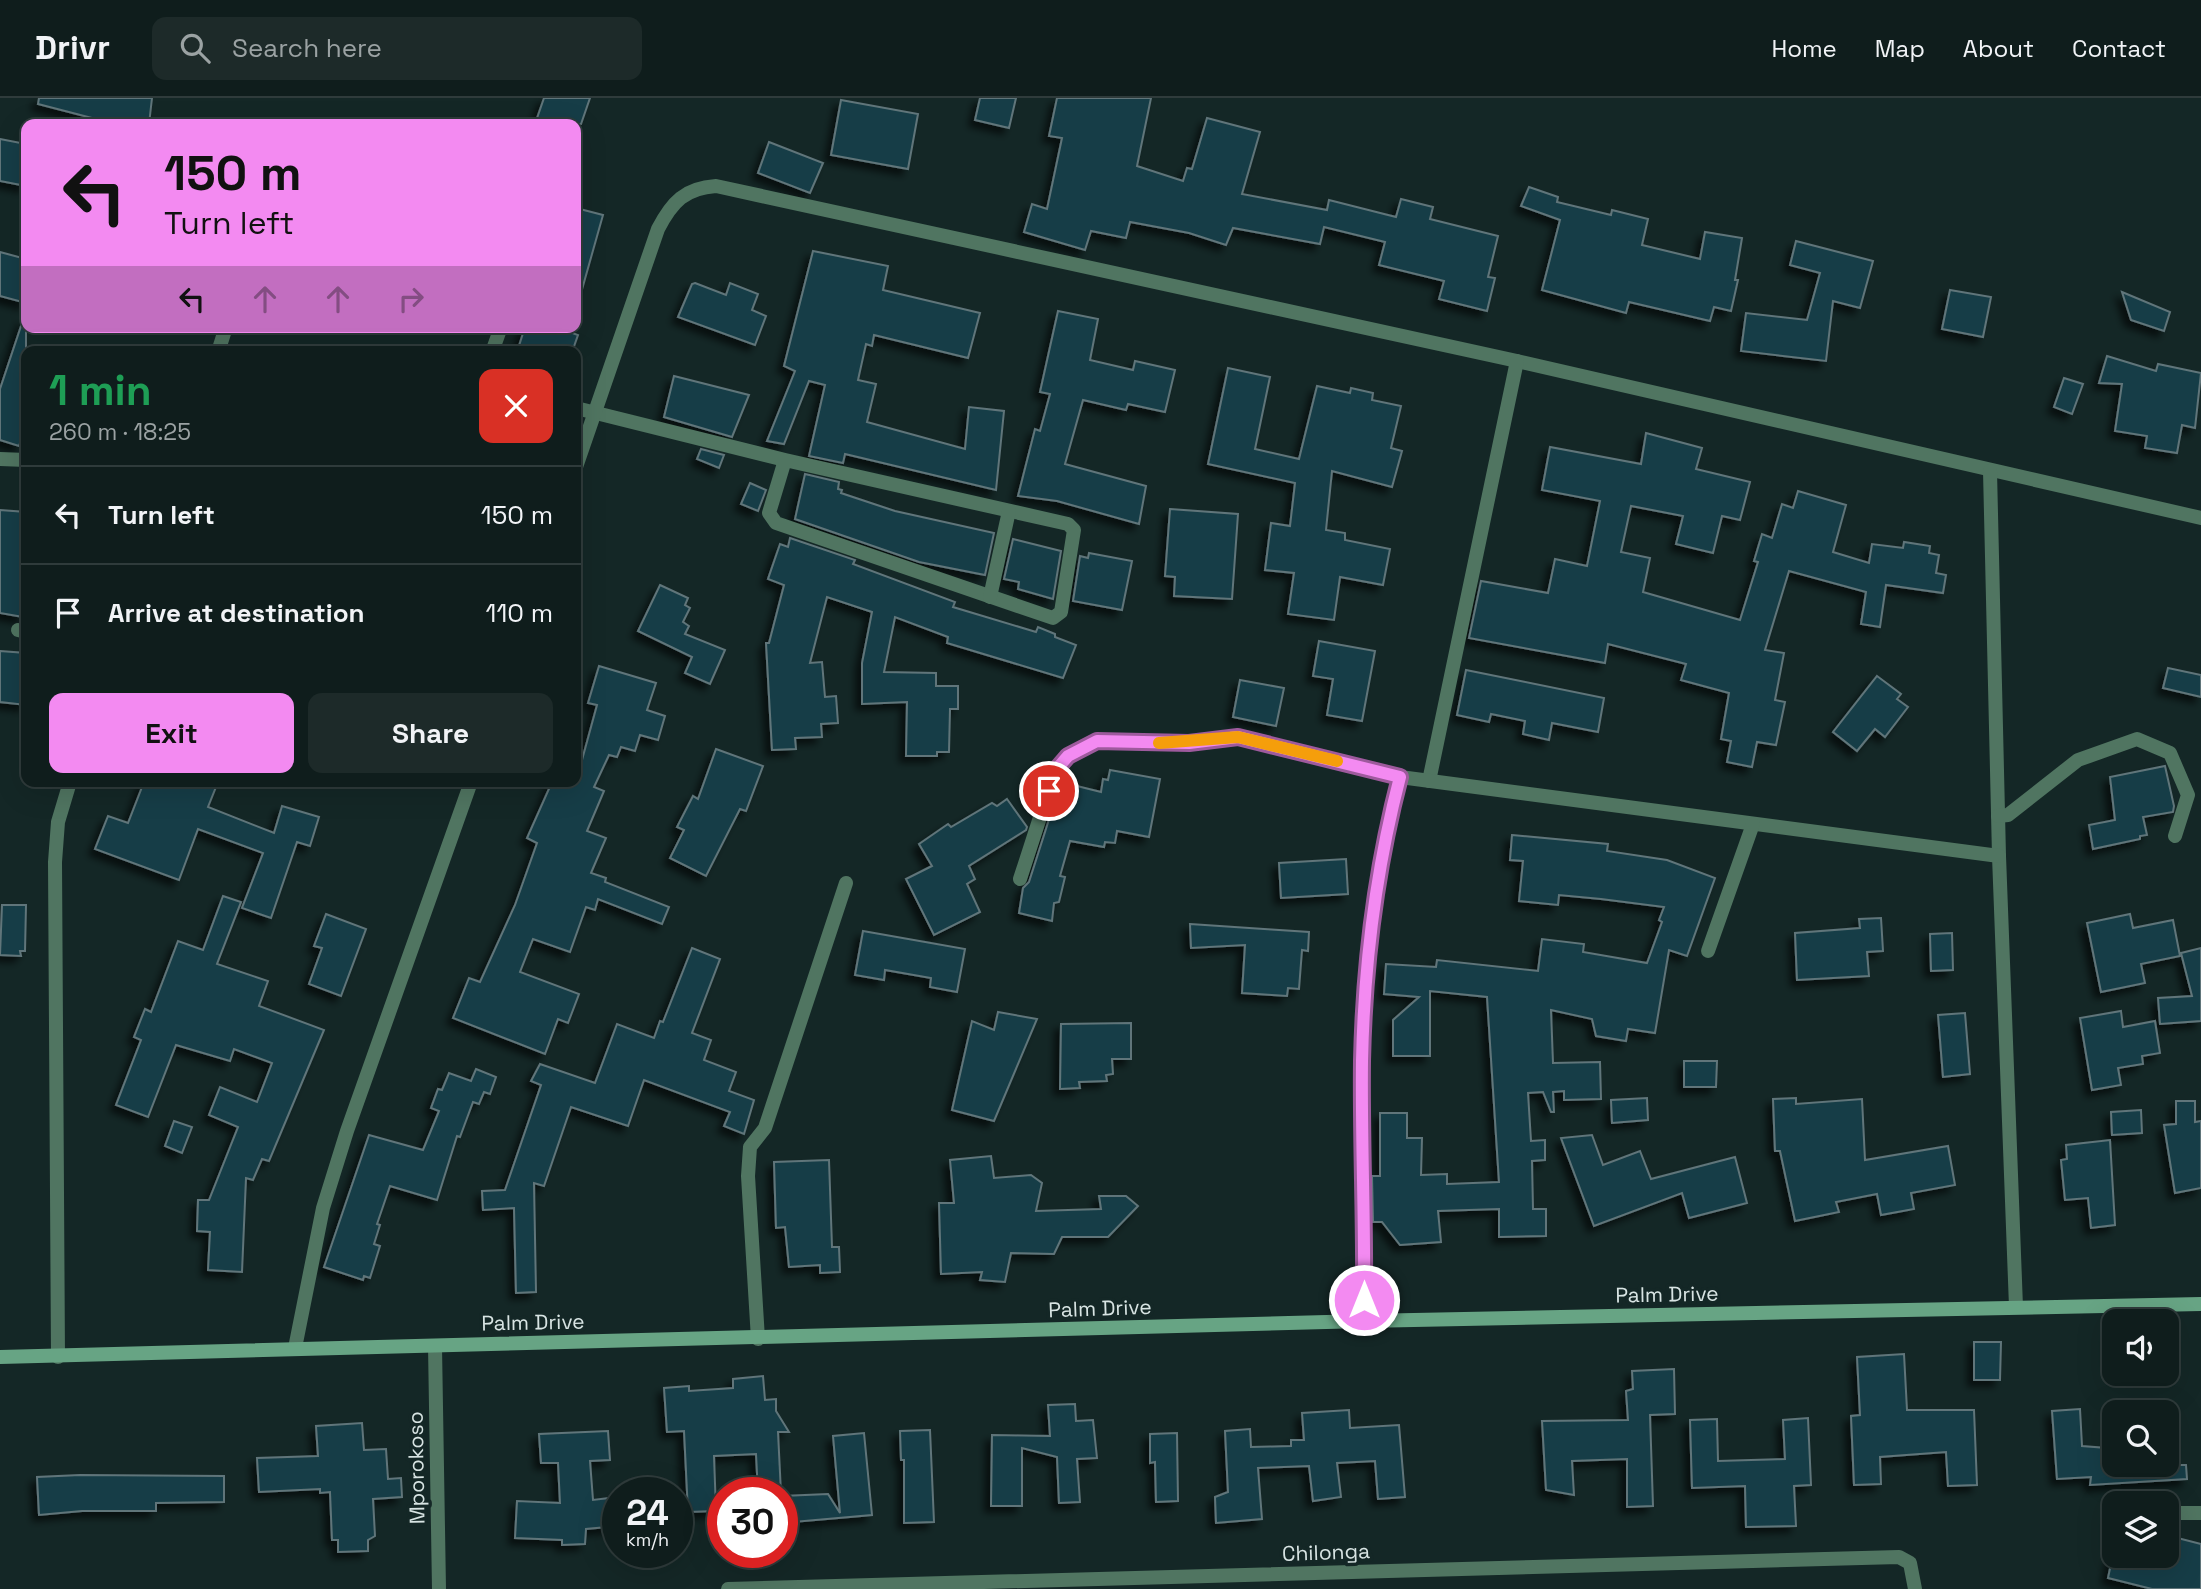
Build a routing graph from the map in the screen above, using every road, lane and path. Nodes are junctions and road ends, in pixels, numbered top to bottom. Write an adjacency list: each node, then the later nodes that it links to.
1 (1517, 361): 3 (street); 8 (street); 13 (street)
2 (581, 410): 3 (street)
3 (593, 414): 4 (street); 7 (street)
4 (581, 451)
5 (0, 459): 6 (street)
6 (21, 460)
7 (785, 460): 9 (street); 11 (street)
8 (1990, 471): 10 (street); 16 (street)
9 (1009, 511): 11 (street); 11 (street)
10 (2201, 518)
11 (990, 597)
12 (1400, 777): 13 (street); 20 (street); 25 (street)
13 (1429, 781): 17 (street)
14 (68, 787): 30 (street)
15 (469, 787): 28 (street)
16 (1998, 816): 18 (street); 19 (street)
17 (1753, 824): 19 (street); 22 (street)
18 (2175, 836)
19 (1999, 856): 24 (street)
20 (1020, 879)
21 (846, 883): 26 (street)
22 (1708, 951)
23 (2201, 1304): 24 (street, Palm Drive)
24 (2016, 1307): 25 (street, Palm Drive)
25 (1364, 1321): 26 (street, Palm Drive)
26 (758, 1339): 27 (street, Palm Drive)
27 (435, 1346): 28 (street, Palm Drive); 34 (street, Mporokoso)
28 (295, 1348): 30 (street, Palm Drive)
29 (0, 1357): 30 (street, Palm Drive)
30 (58, 1357)
31 (2179, 1513): 32 (street)
32 (2201, 1513)
33 (1914, 1582): 35 (street, Chilonga)
34 (439, 1589)
35 (728, 1589)

